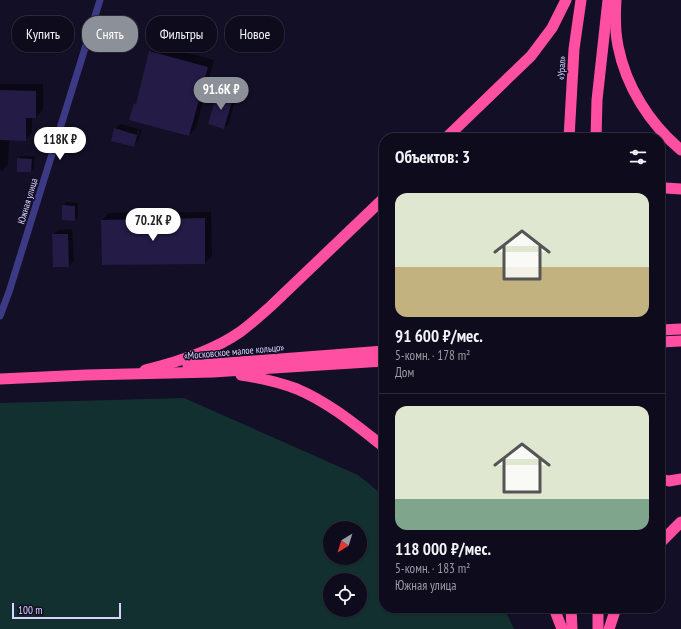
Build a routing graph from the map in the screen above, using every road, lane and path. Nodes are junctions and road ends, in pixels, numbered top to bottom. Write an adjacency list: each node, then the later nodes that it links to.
1 (100, 0): 15 (street, Южная улица)
2 (566, 0): 6 (highway)
3 (581, 0): 7 (highway, «Урал»)
4 (608, 0): 8 (highway)
5 (616, 0): 9 (highway)
6 (451, 133)
7 (568, 133)
8 (596, 133)
9 (664, 133)
10 (665, 134): 11 (highway)
11 (681, 150)
12 (665, 188): 13 (highway)
13 (681, 189)
14 (379, 203): 24 (highway)
15 (0, 316)
16 (681, 327): 17 (highway)
17 (665, 330)
18 (681, 340): 19 (highway)
19 (665, 342)
20 (665, 342): 21 (highway)
21 (681, 345)
22 (379, 351): 24 (highway, «Московское малое кольцо»)
23 (379, 361): 25 (highway, «Московское малое кольцо»)
24 (142, 370): 26 (highway, «Московское малое кольцо»)
25 (212, 372): 26 (highway, «Московское малое кольцо»); 28 (highway)
26 (86, 376): 27 (highway, «Московское малое кольцо»)
27 (0, 379)
28 (379, 443)
29 (681, 479): 30 (highway)
30 (665, 481)
31 (681, 522): 32 (highway)
32 (665, 538)
33 (556, 613): 37 (highway)
34 (571, 613): 38 (highway)
35 (598, 613): 39 (highway)
36 (614, 613): 40 (highway)
37 (562, 629)
38 (572, 629)
39 (598, 629)
40 (609, 629)

